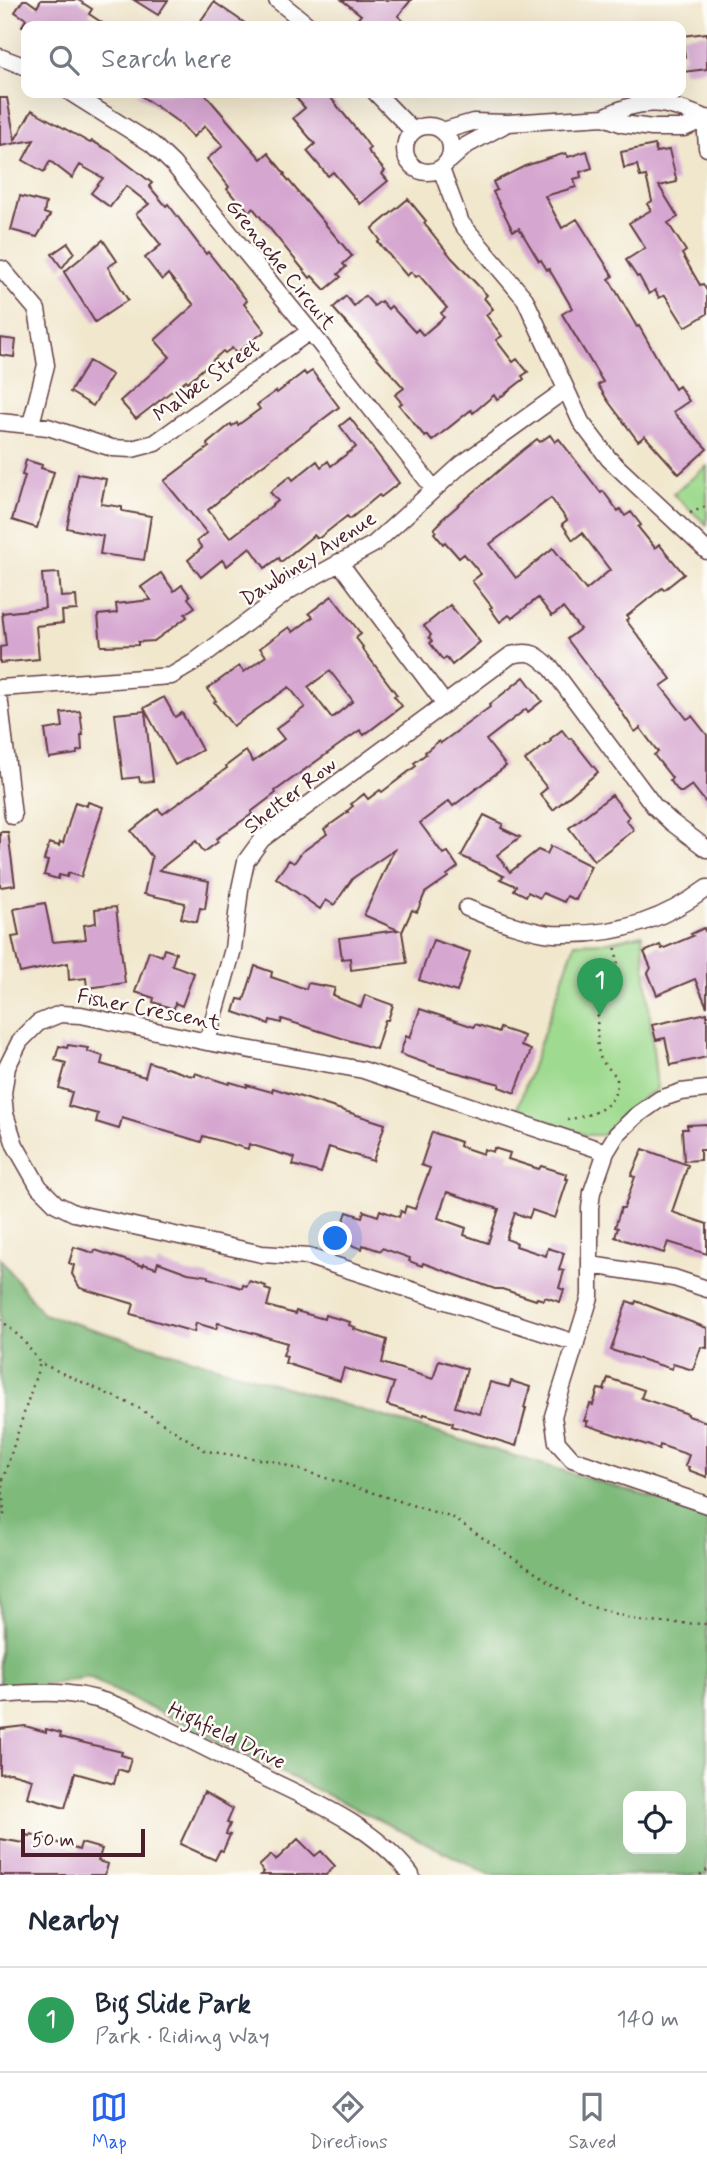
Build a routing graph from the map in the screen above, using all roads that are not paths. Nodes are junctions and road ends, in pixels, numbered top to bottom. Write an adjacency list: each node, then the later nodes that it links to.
1 (277, 0): 2 (street)
2 (303, 21)
3 (0, 57): 4 (street)
4 (21, 65)
5 (79, 98): 15 (street, Grenache Circuit)
6 (381, 98): 10 (street)
7 (604, 117): 8 (street); 8 (street); 9 (street)
8 (706, 118): 12 (street)
9 (508, 123): 11 (street); 13 (street)
10 (413, 131): 11 (street); 13 (street)
11 (442, 131): 13 (street)
12 (707, 148)
13 (445, 165): 16 (street)
14 (2, 269): 18 (street)
15 (310, 331): 18 (street, Malbec Street); 19 (street, Grenache Circuit)
16 (565, 390): 19 (street, Dawbiney Avenue); 20 (street)
17 (0, 422): 18 (street, Malbec Street)
18 (31, 424)
19 (435, 489): 21 (street, Dawbiney Avenue)
20 (707, 551)
21 (339, 562): 22 (street, Dawbiney Avenue); 24 (street)
22 (0, 688)
23 (0, 703): 25 (street)
24 (445, 704): 26 (street, Shelter Row); 29 (street, Shelter Row)
25 (13, 816)
26 (707, 849)
27 (707, 888): 28 (street)
28 (467, 908)
29 (207, 1042): 31 (street, Fisher Crescent); 34 (street, Fisher Crescent)
30 (707, 1089): 31 (street)
31 (606, 1152): 32 (street)
32 (591, 1265): 33 (street); 34 (street)
33 (707, 1289)
34 (576, 1343): 35 (street)
35 (707, 1505)
36 (0, 1695): 37 (street, Highfield Drive)
37 (411, 1875)

